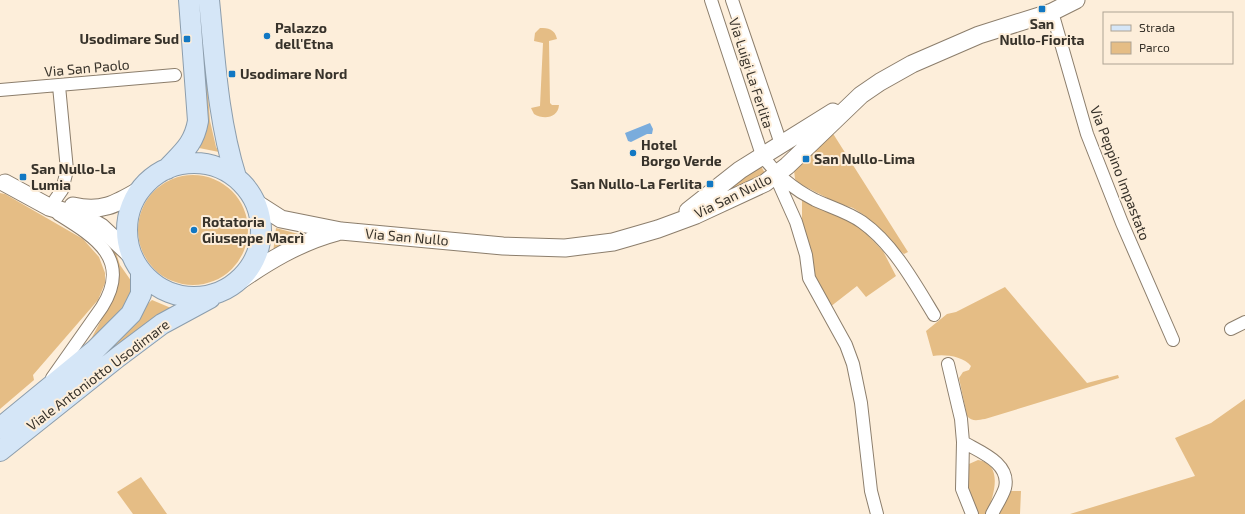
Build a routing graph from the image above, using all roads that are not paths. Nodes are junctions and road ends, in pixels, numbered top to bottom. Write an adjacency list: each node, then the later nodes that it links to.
1 (189, 0): 13 (main road)
2 (209, 0): 15 (main road)
3 (711, 0): 12 (street, Via Luigi La Ferlita)
4 (732, 0): 11 (street)
5 (1076, 0): 6 (main road, Via San Nullo)
6 (1052, 12): 10 (main road, Via San Nullo); 27 (street, Via Peppino Impastato)
7 (176, 75): 8 (street, Via San Paolo)
8 (59, 86): 9 (street, Via San Paolo); 19 (street)
9 (0, 90)
10 (806, 137): 11 (main road); 14 (main road, Via San Nullo)
11 (781, 144): 12 (main road)
12 (762, 155): 14 (street); 20 (main road)
13 (167, 169): 15 (main road); 17 (main road)
14 (777, 174): 20 (main road, Via San Nullo); 24 (street); 33 (street)
15 (236, 177): 18 (main road)
16 (3, 183): 19 (main road)
17 (140, 190): 19 (main road); 22 (main road)
18 (256, 203): 21 (main road); 23 (main road)
19 (52, 204): 22 (main road); 29 (street)
20 (674, 222): 21 (main road, Via San Nullo)
21 (341, 231): 23 (main road)
22 (137, 264): 23 (main road); 29 (main road, Viale Antoniotto Usodimare)
23 (228, 288): 32 (main road, Viale Antoniotto Usodimare)
24 (934, 315)
25 (1245, 322): 26 (street)
26 (1230, 329)
27 (1173, 340)
28 (948, 364): 31 (street)
29 (41, 394): 30 (main road, Viale Antoniotto Usodimare)
30 (0, 428)
31 (963, 442): 34 (street); 35 (street)
32 (0, 451)
33 (876, 514)
34 (972, 514)
35 (992, 514)

